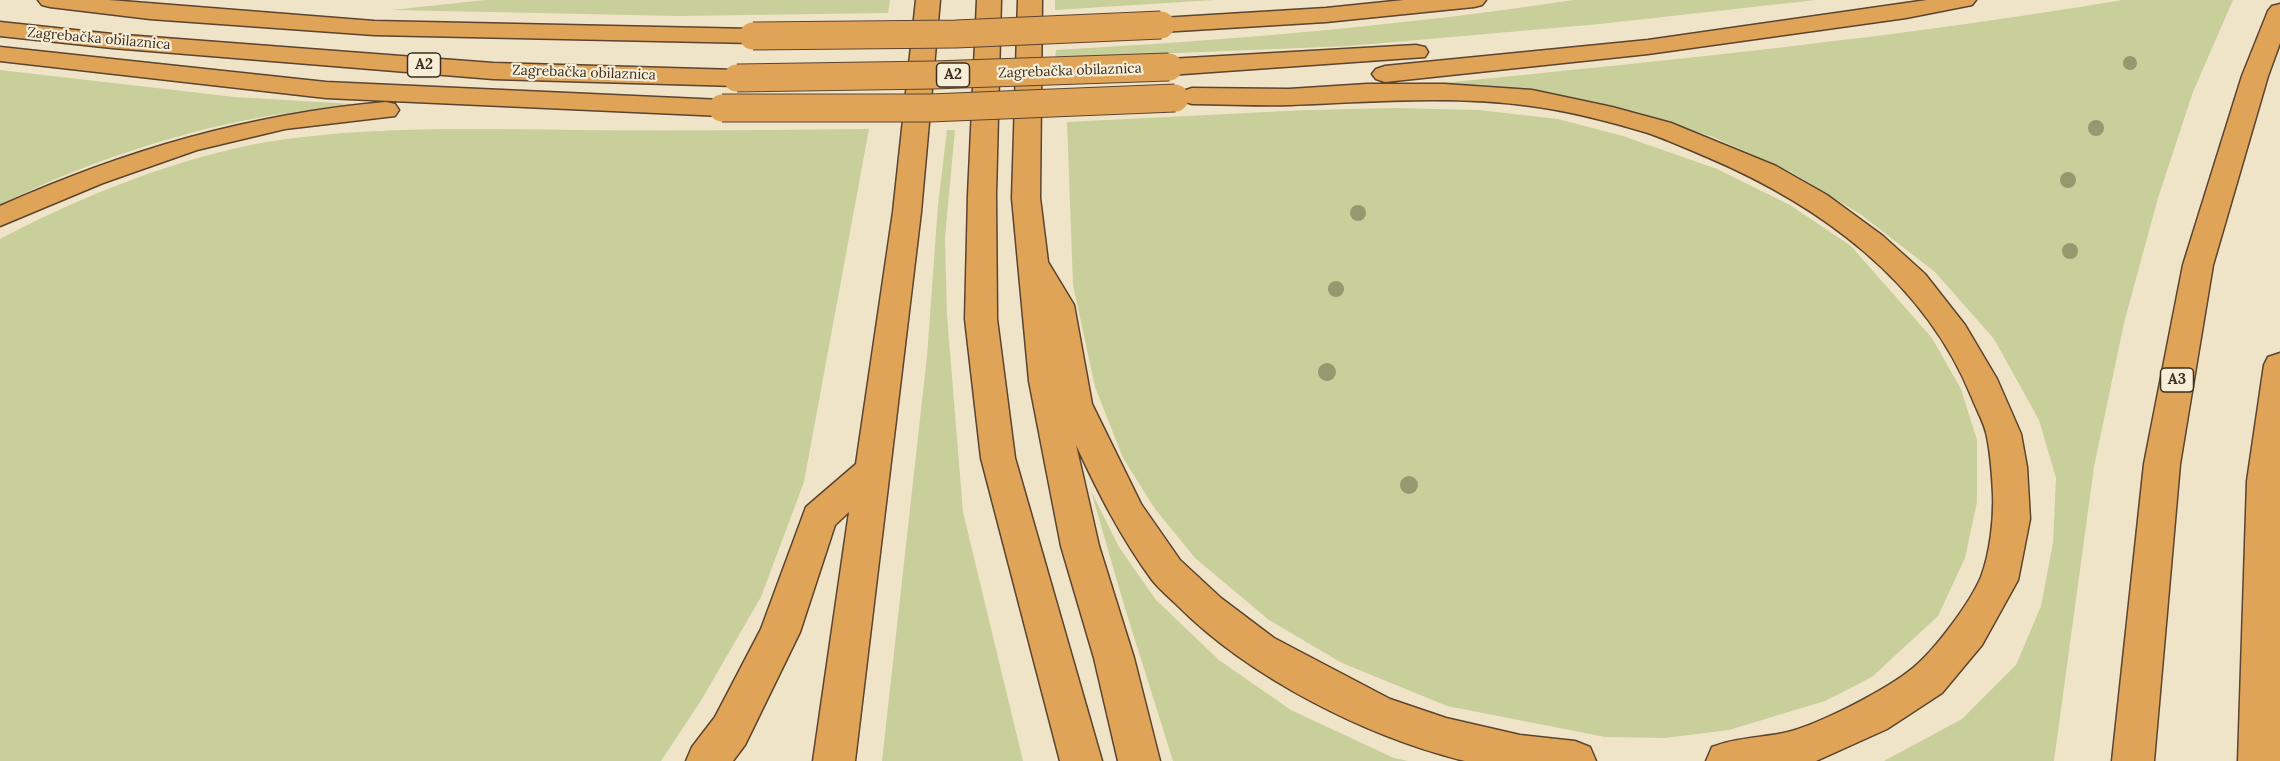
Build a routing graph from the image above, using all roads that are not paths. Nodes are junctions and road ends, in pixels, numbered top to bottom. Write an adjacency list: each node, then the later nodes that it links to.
1 (50, 0): 12 (highway, Zagrebačka obilaznica / A2, bridge)
2 (238, 0): 3 (highway)
3 (293, 0)
4 (928, 0): 20 (highway)
5 (989, 0): 23 (highway)
6 (1030, 0): 18 (highway)
7 (1296, 0): 12 (highway)
8 (1474, 0): 12 (highway)
9 (1898, 0): 13 (highway, Zagrebačka obilaznica / A2, bridge)
10 (1964, 0): 15 (highway)
11 (2280, 11): 27 (highway, A3)
12 (1161, 25)
13 (0, 29)
14 (0, 54): 16 (highway)
15 (1184, 97): 16 (highway, bridge); 26 (highway)
16 (661, 106): 17 (highway)
17 (0, 217)
18 (1035, 265): 24 (highway); 25 (highway)
19 (2280, 365): 28 (highway)
20 (873, 470): 21 (highway); 22 (highway)
21 (707, 761)
22 (834, 761)
23 (1081, 761)
24 (1139, 761)
25 (1575, 761)
26 (1727, 761)
27 (2133, 761)
28 (2259, 761)

